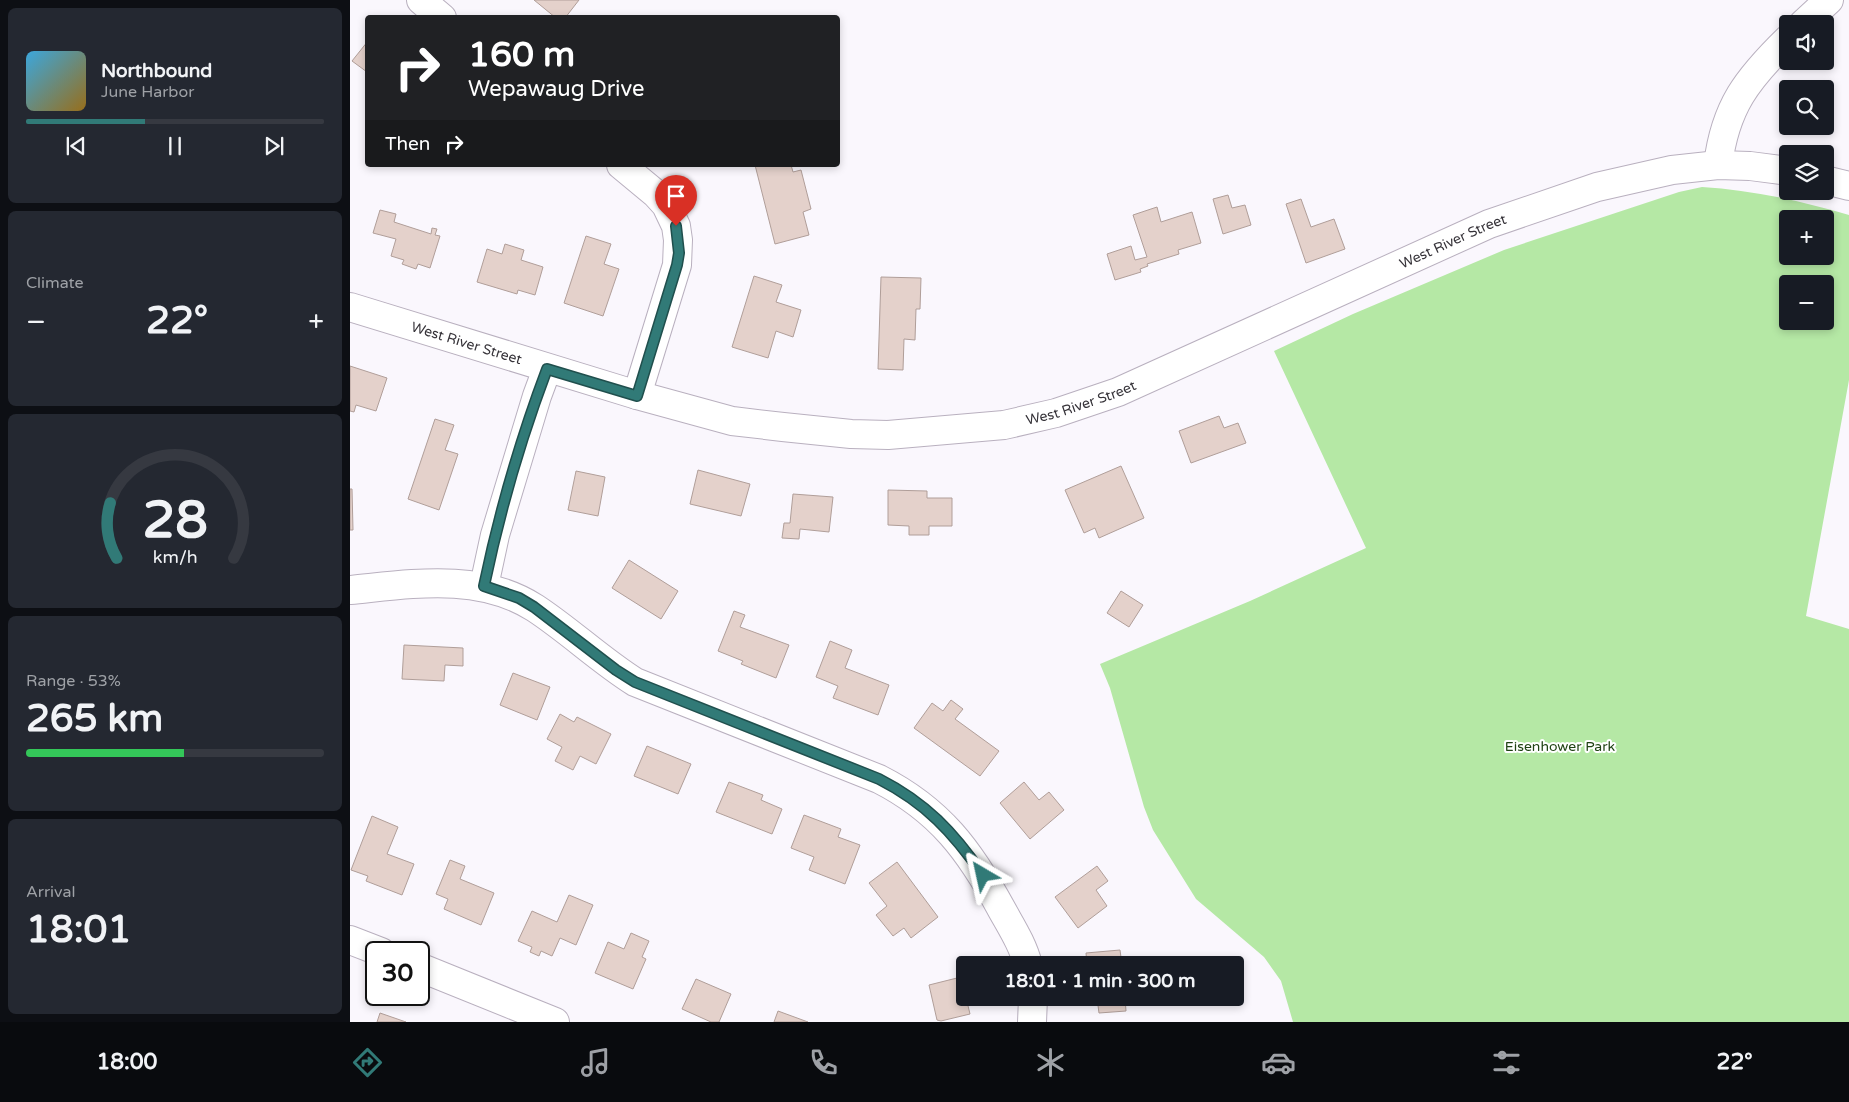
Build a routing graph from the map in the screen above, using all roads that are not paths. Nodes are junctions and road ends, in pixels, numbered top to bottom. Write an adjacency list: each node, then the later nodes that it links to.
1 (421, 0): 3 (street)
2 (1829, 0): 4 (street)
3 (438, 15)
4 (1813, 15)
5 (1779, 48): 6 (street)
6 (1718, 165): 8 (street, West River Street); 13 (street, West River Street)
7 (623, 167): 13 (street)
8 (1779, 171)
9 (1834, 182): 10 (street)
10 (1849, 186)
11 (350, 306): 12 (street, West River Street)
12 (547, 369): 13 (street, West River Street); 14 (street)
13 (637, 396)
14 (484, 586): 15 (street); 18 (street)
15 (350, 590)
16 (350, 940): 17 (street)
17 (365, 946)
18 (1025, 956)
19 (430, 972): 21 (street)
20 (1033, 1006): 22 (street)
21 (554, 1022)
22 (1032, 1022)

